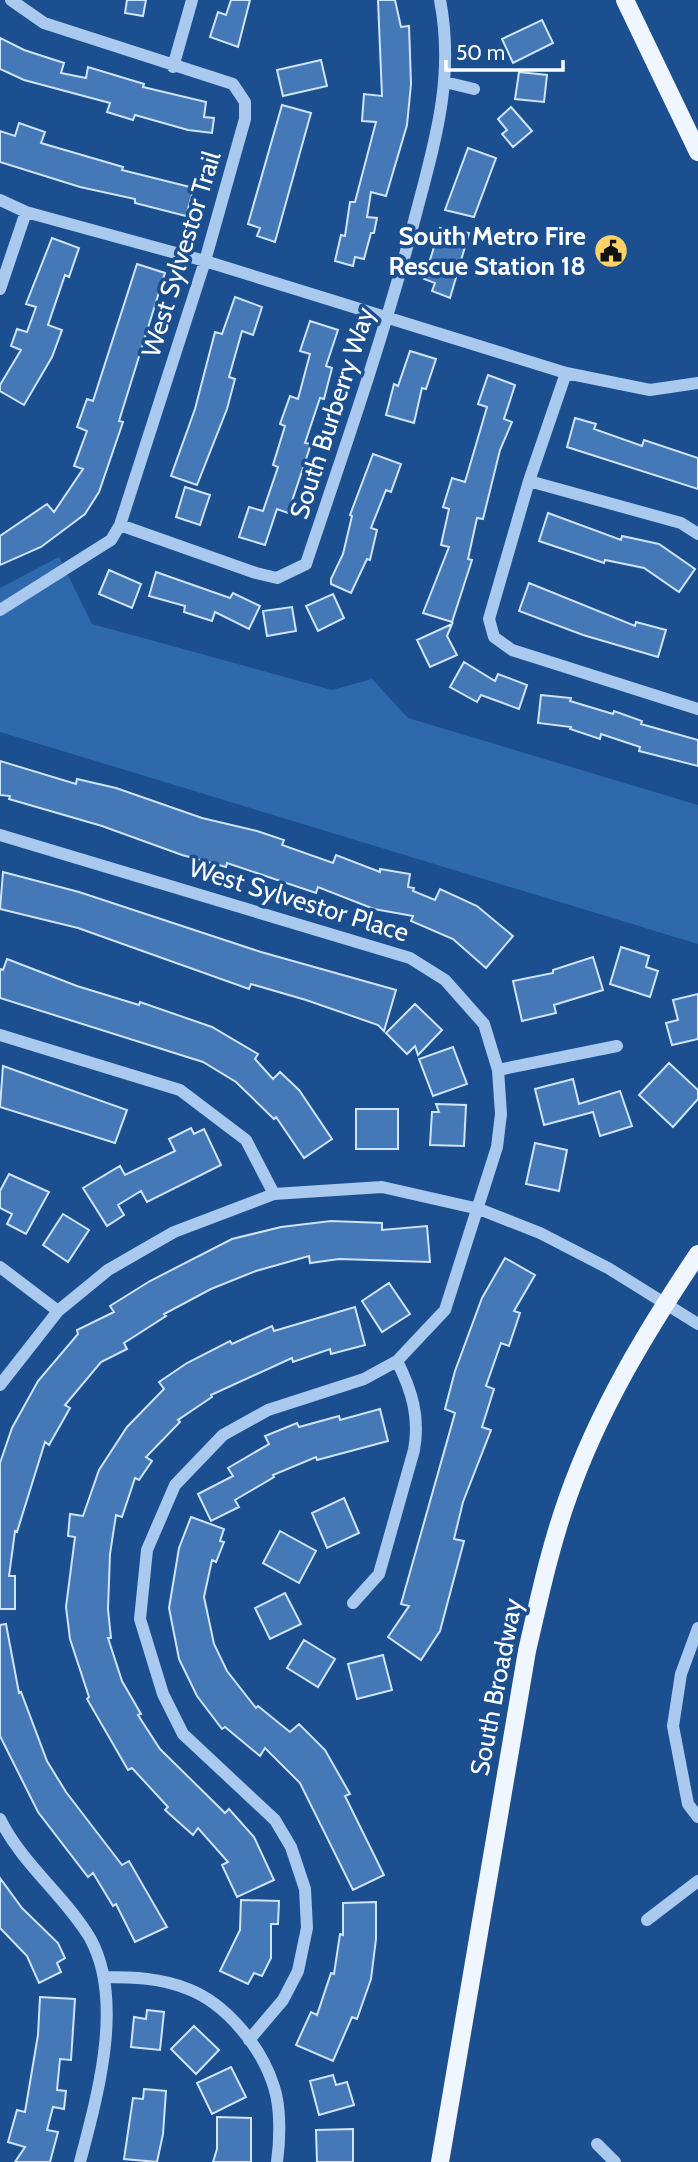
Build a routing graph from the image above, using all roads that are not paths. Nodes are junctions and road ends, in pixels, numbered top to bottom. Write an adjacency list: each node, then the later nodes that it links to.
1 (11, 0): 5 (street, West Sylvestor Trail)
2 (192, 0): 5 (street)
3 (440, 0): 6 (street, South Burberry Way)
4 (625, 0): 8 (main road)
5 (173, 67): 11 (street, West Sylvestor Trail)
6 (445, 82): 7 (street); 13 (street, South Burberry Way)
7 (474, 89)
8 (698, 152)
9 (0, 200): 10 (street)
10 (26, 212): 11 (street); 12 (street)
11 (205, 261): 13 (street); 17 (street, West Sylvestor Trail)
12 (0, 289)
13 (388, 317): 14 (street); 17 (street, South Burberry Way)
14 (566, 373): 15 (street); 16 (street)
15 (698, 383)
16 (528, 481): 18 (street); 20 (street)
17 (120, 525): 19 (street, West Sylvestor Trail)
18 (698, 534)
19 (0, 610)
20 (698, 709)
21 (0, 835): 24 (street, West Sylvestor Place)
22 (0, 1035): 25 (street)
23 (617, 1046): 24 (street)
24 (498, 1070): 26 (street, West Sylvestor Place)
25 (274, 1194): 26 (street); 30 (street)
26 (480, 1209): 29 (street); 32 (street, West Sylvestor Place)
27 (698, 1254): 29 (main road, South Broadway)
28 (0, 1267): 30 (street)
29 (665, 1304): 31 (street); 45 (main road, South Broadway)
30 (58, 1311): 33 (street)
31 (698, 1324)
32 (397, 1362): 34 (street); 41 (street, West Sylvestor Place)
33 (0, 1385)
34 (353, 1603)
35 (698, 1628): 36 (street)
36 (698, 1817)
37 (2, 1828): 40 (street)
38 (698, 1881): 39 (street)
39 (647, 1920)
40 (104, 1977): 41 (street); 43 (street)
41 (249, 2040): 44 (street)
42 (597, 2144): 46 (street)
43 (80, 2162)
44 (277, 2162)
45 (440, 2162)
46 (615, 2162)

